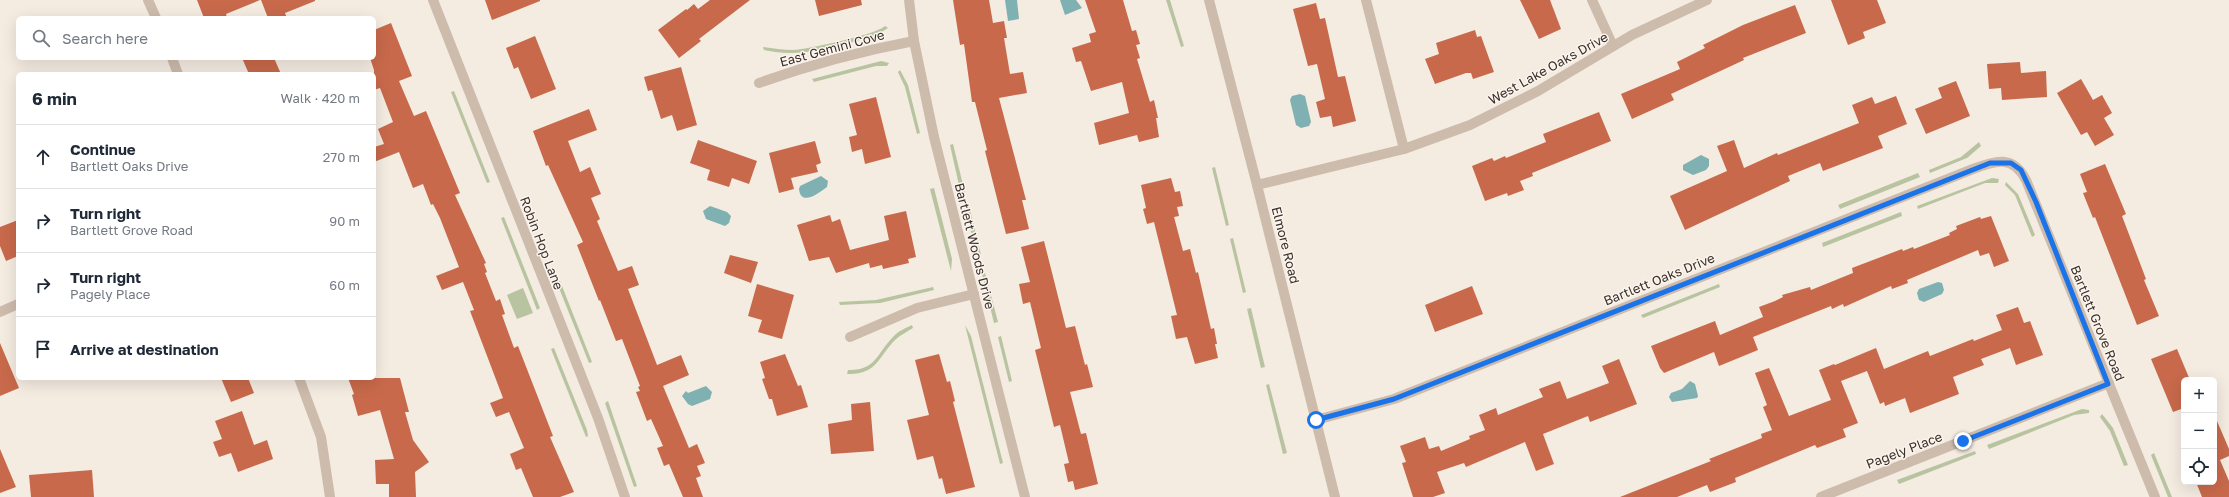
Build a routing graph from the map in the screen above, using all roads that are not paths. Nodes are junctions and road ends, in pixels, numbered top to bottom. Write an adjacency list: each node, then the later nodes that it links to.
1 (148, 0): 8 (street)
2 (433, 0): 25 (street, Robin Hop Lane)
3 (908, 0): 9 (street, Bartlett Woods Drive)
4 (1209, 0): 16 (street, Elmore Road)
5 (1366, 0): 14 (street)
6 (1592, 0): 10 (street)
7 (1708, 0): 10 (street, West Lake Oaks Drive)
8 (155, 16)
9 (914, 41): 13 (street, East Gemini Cove); 17 (street, Bartlett Woods Drive)
10 (1613, 46): 14 (street, West Lake Oaks Drive)
11 (173, 60): 12 (street)
12 (177, 72)
13 (759, 83)
14 (1404, 148): 16 (street, West Lake Oaks Drive)
15 (2011, 163): 22 (street, Bartlett Grove Road); 23 (street, Bartlett Oaks Drive)
16 (1258, 185): 23 (street, Elmore Road)
17 (974, 294): 20 (street); 26 (street, Bartlett Woods Drive)
18 (16, 305): 19 (street)
19 (0, 312)
20 (850, 337)
21 (300, 380): 24 (street)
22 (2108, 384): 28 (street, Pagely Place); 29 (street, Bartlett Grove Road)
23 (1316, 420): 27 (street, Elmore Road)
24 (330, 497)
25 (624, 497)
26 (1025, 497)
27 (1335, 497)
28 (1821, 497)
29 (2155, 497)

